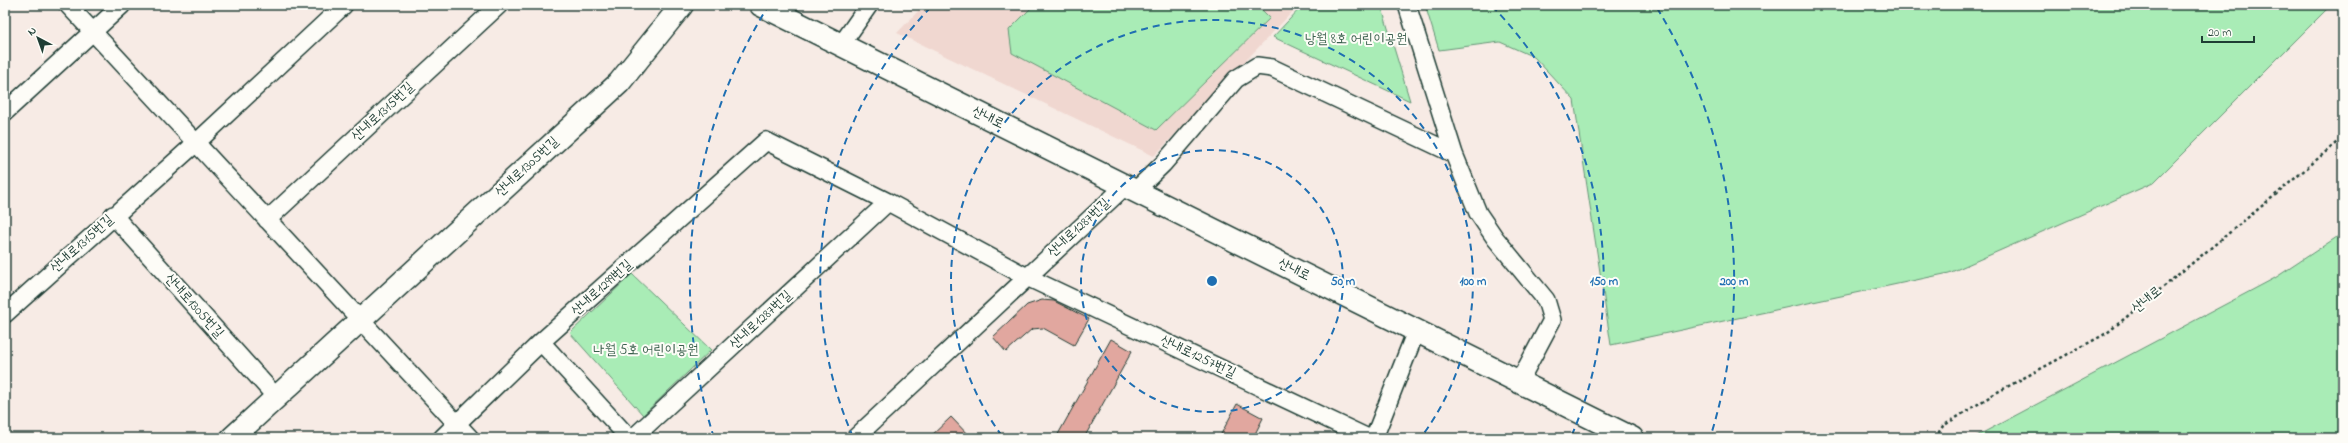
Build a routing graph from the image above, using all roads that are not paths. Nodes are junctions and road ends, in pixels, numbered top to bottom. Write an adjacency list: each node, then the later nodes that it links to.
1 (68, 5): 9 (street)
2 (122, 5): 9 (street)
3 (344, 5): 12 (street, 산내로1315번길)
4 (499, 5): 17 (street, 산내로1315번길)
5 (682, 5): 20 (main road, 산내로1305번길)
6 (761, 5): 10 (main road, 산내로)
7 (869, 5): 10 (street)
8 (1407, 5): 13 (street)
9 (93, 32): 11 (street); 12 (street)
10 (841, 45): 14 (main road, 산내로)
11 (5, 112)
12 (196, 143): 16 (street, 산내로1315번길); 17 (street)
13 (1454, 154): 14 (street); 23 (street)
14 (1134, 191): 18 (street, 산내로1287번길); 21 (main road, 산내로)
15 (888, 202): 18 (street); 22 (street, 산내로1299번길); 30 (street, 산내로1287번길)
16 (113, 215): 19 (street, 산내로1315번길); 24 (street, 산내로1305번길)
17 (267, 220): 20 (street)
18 (1027, 277): 31 (street, 산내로1287번길); 32 (street, 산내로1257번길)
19 (5, 314)
20 (361, 320): 24 (main road, 산내로1305번길); 25 (street)
21 (1416, 331): 23 (main road, 산내로); 33 (street)
22 (541, 342): 25 (street, 산내로1299번길); 29 (street)
23 (1519, 382): 34 (main road, 산내로)
24 (276, 397): 26 (main road, 산내로1305번길)
25 (457, 424): 27 (street, 산내로1299번길); 28 (street)
26 (232, 438)
27 (442, 438)
28 (470, 438)
29 (629, 438)
30 (633, 438)
31 (855, 438)
32 (1368, 438)
33 (1374, 438)
34 (1632, 438)

